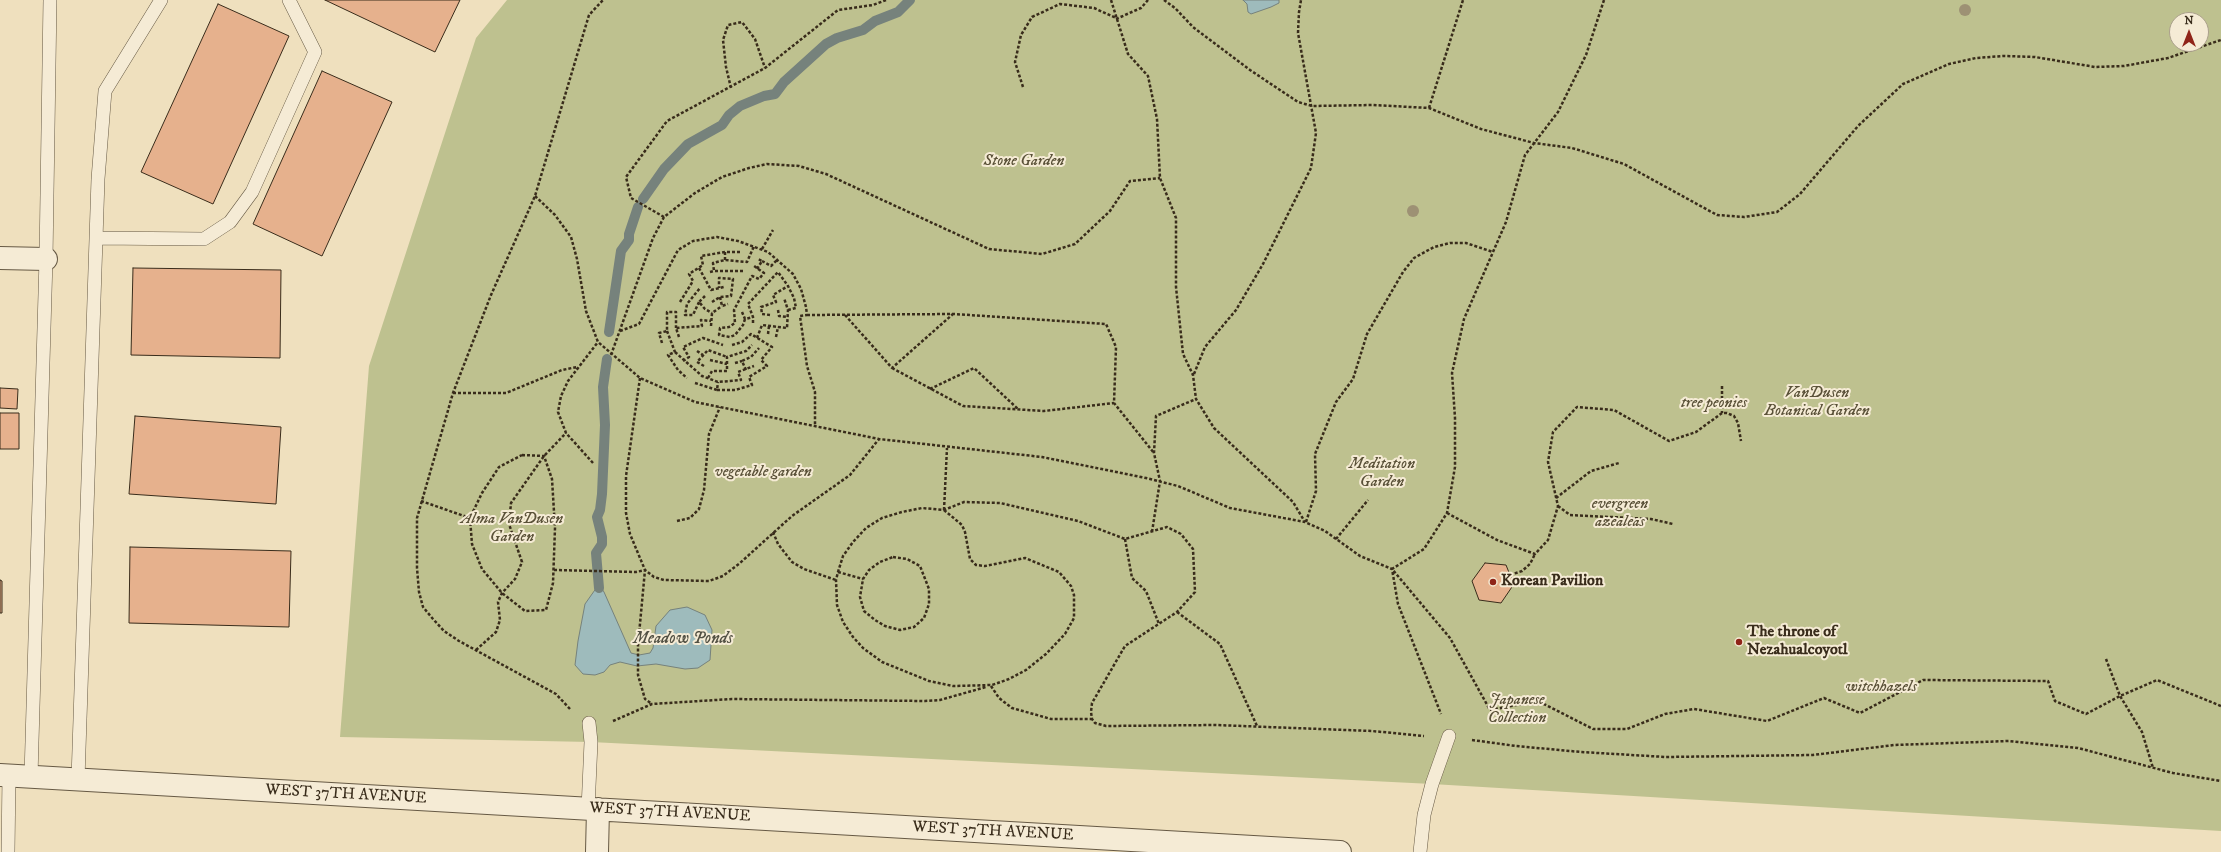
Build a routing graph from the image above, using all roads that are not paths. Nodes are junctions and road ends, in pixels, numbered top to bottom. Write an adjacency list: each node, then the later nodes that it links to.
1 (50, 0): 6 (lane)
2 (161, 0): 4 (lane)
3 (289, 0): 4 (lane)
4 (97, 238): 11 (lane)
5 (0, 258): 6 (street)
6 (46, 259): 10 (lane)
7 (589, 723): 12 (lane)
8 (1449, 736): 16 (lane)
9 (5, 776): 10 (street, WEST 37TH AVENUE); 13 (lane)
10 (31, 776): 11 (street, WEST 37TH AVENUE)
11 (78, 779): 12 (street, WEST 37TH AVENUE)
12 (593, 809): 14 (street); 15 (street, WEST 37TH AVENUE)
13 (8, 852)
14 (597, 852)
15 (1340, 852)
16 (1420, 852)

